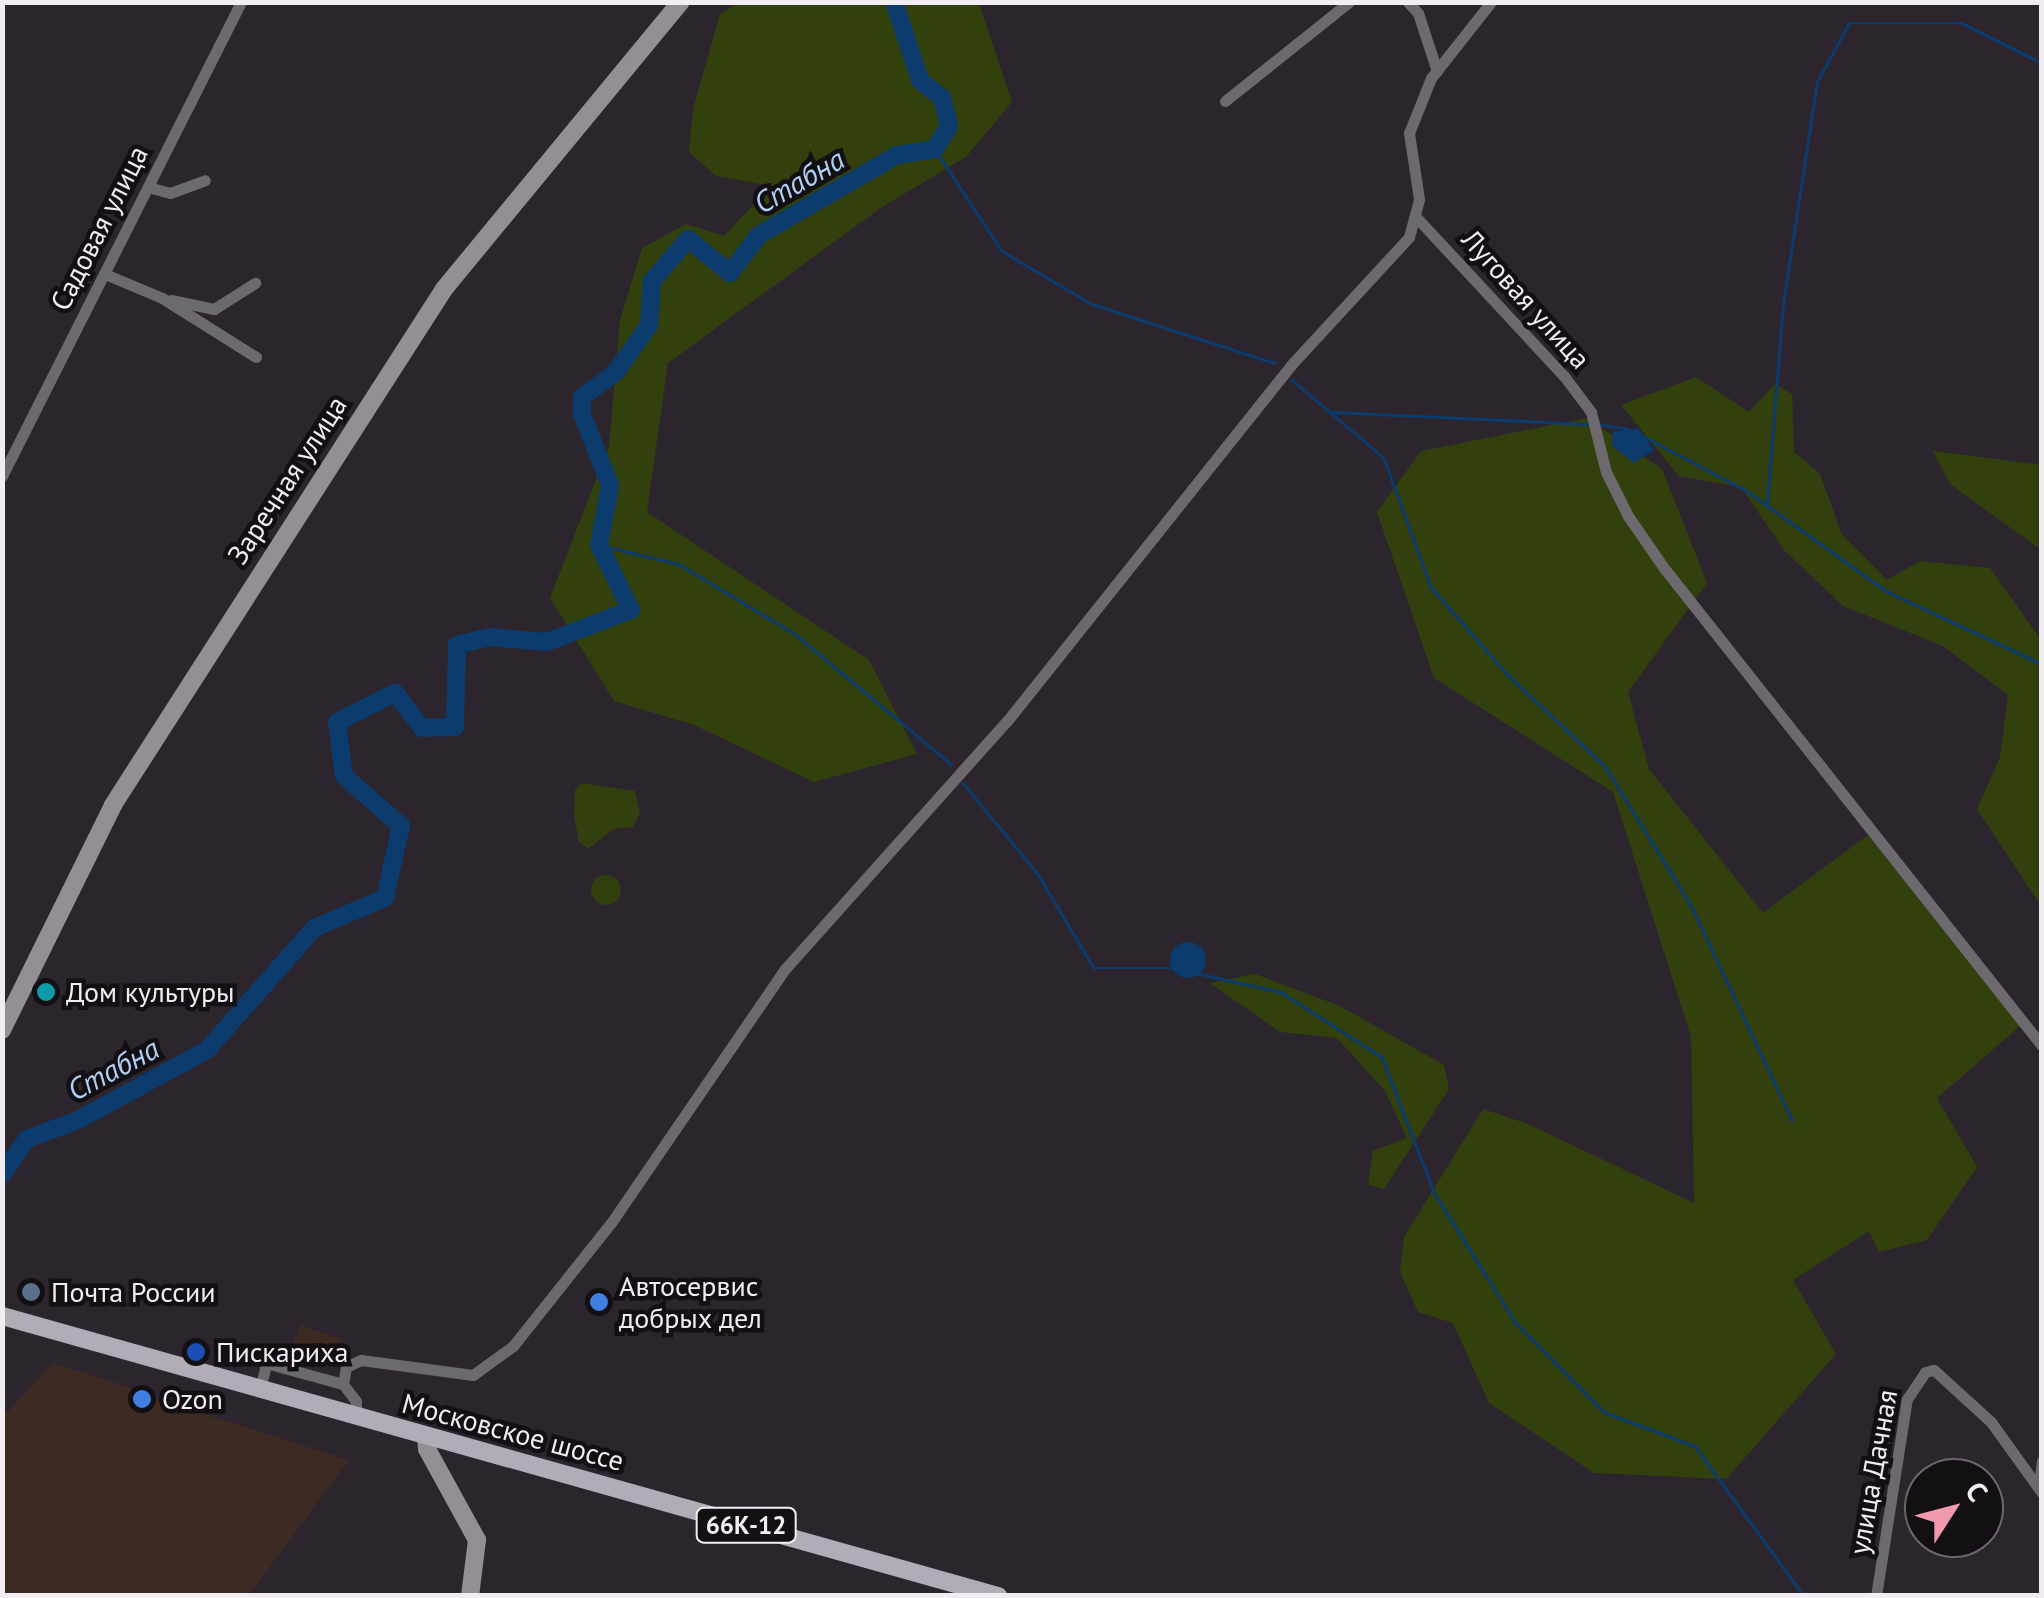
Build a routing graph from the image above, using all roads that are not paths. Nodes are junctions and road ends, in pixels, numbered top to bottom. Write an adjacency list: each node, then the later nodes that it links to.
1 (241, 2): 9 (street, Садовая улица)
2 (681, 2): 16 (street, Заречная улица)
3 (1349, 2): 7 (street)
4 (1408, 2): 6 (street)
5 (1491, 2): 6 (street)
6 (1437, 71): 10 (street)
7 (1225, 101)
8 (205, 180): 9 (street)
9 (148, 186): 11 (street, Садовая улица)
10 (1417, 218): 17 (street, Луговая улица); 19 (street)
11 (104, 274): 13 (street); 15 (street, Садовая улица)
12 (255, 283): 13 (street)
13 (162, 298): 14 (street)
14 (256, 356)
15 (2, 476)
16 (2, 1030)
17 (2042, 1046)
18 (8, 1318): 20 (main road, Московское шоссе / 66К-12)
19 (343, 1384): 20 (street); 21 (street)
20 (260, 1390): 21 (main road, Московское шоссе / 66К-12)
21 (356, 1418): 22 (main road, Московское шоссе / 66К-12)
22 (426, 1437): 25 (street); 26 (main road, Московское шоссе / 66К-12)
23 (2042, 1461): 24 (street)
24 (2042, 1493): 27 (street, улица Дачная)
25 (470, 1596)
26 (998, 1596)
27 (1876, 1596)

